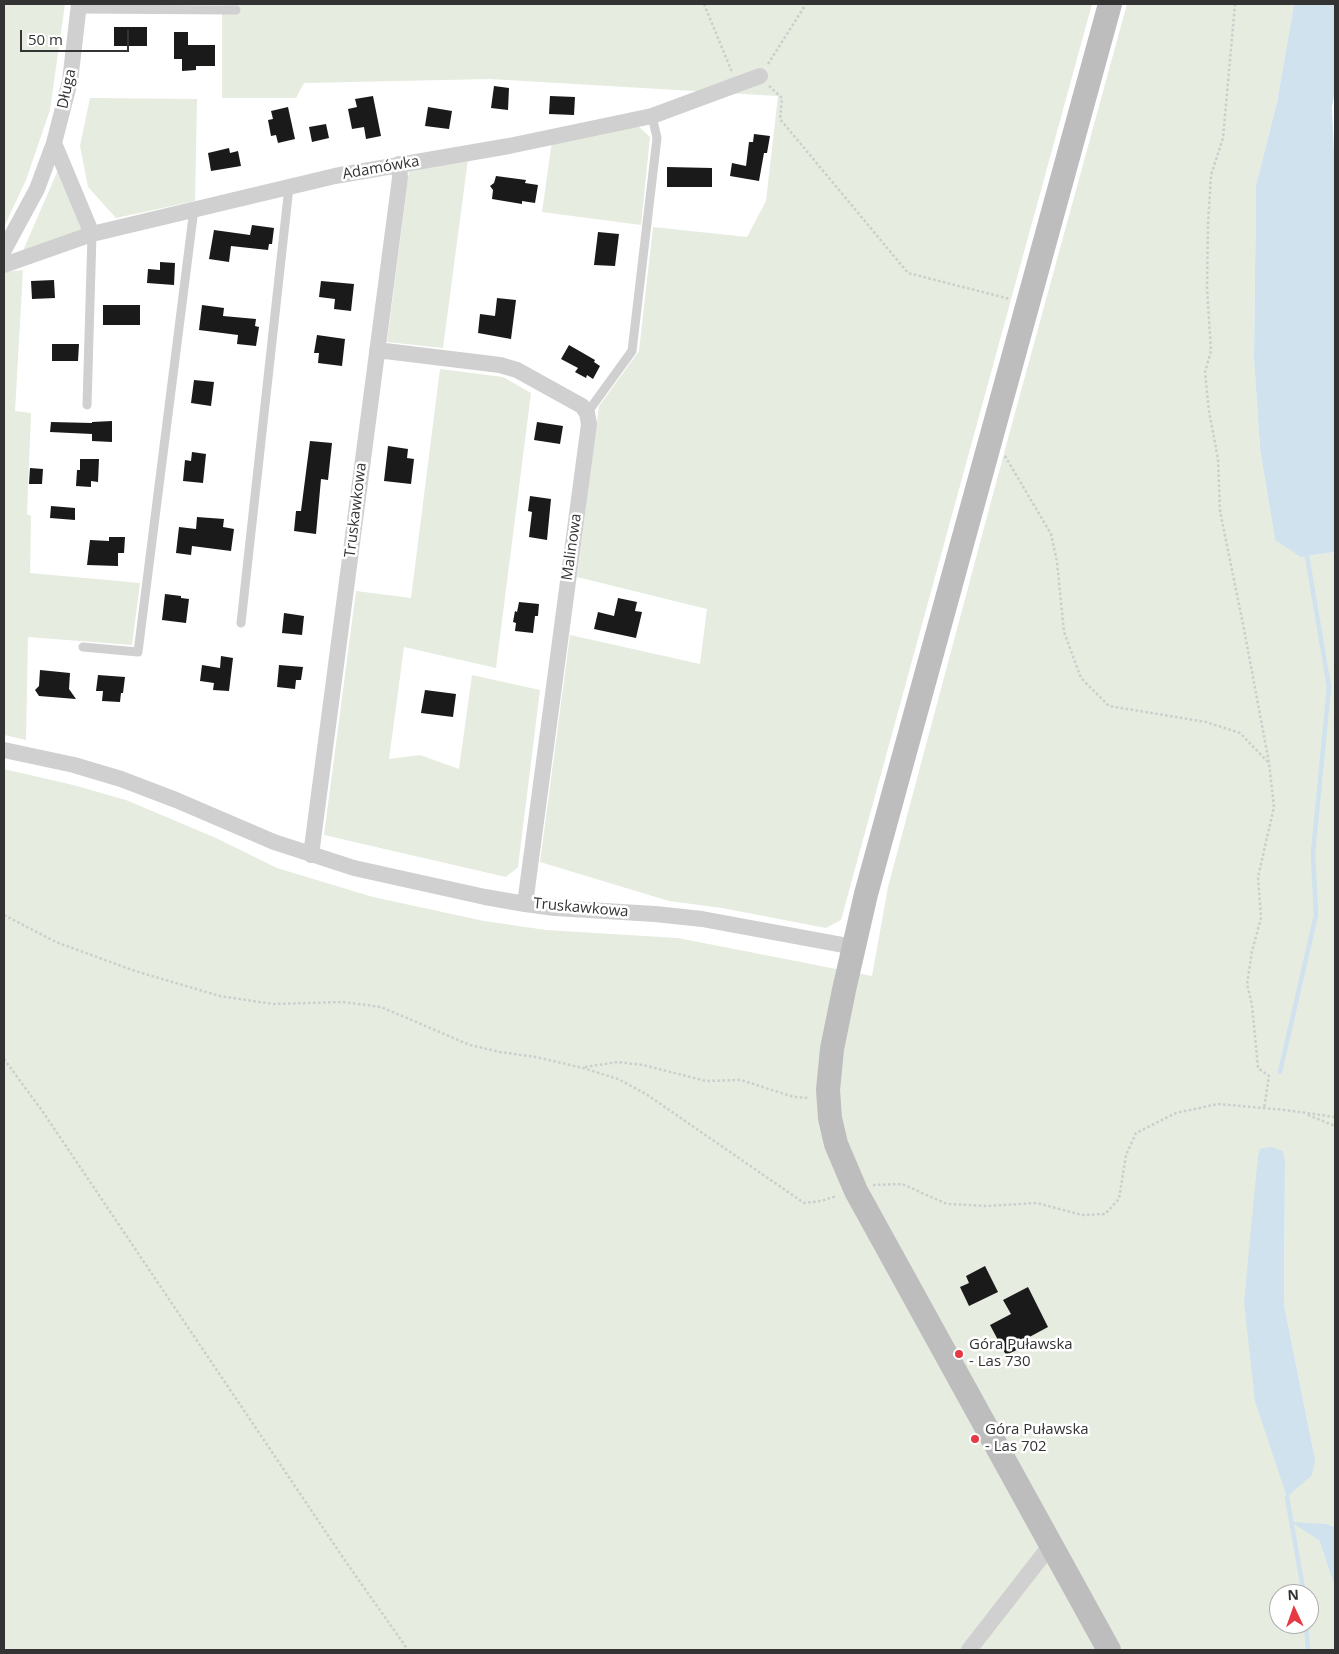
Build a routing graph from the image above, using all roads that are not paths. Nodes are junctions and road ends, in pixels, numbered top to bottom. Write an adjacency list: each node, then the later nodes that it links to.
1 (1110, 4): 21 (street)
2 (78, 6): 3 (lane); 6 (street, Długa)
3 (236, 10)
4 (760, 76): 5 (street, Adamówka)
5 (652, 116): 7 (street, Adamówka); 15 (lane)
6 (54, 143): 10 (street); 11 (street, Długa)
7 (399, 164): 8 (street, Adamówka); 13 (street, Truskawkowa)
8 (290, 187): 9 (street, Adamówka); 16 (lane)
9 (194, 209): 10 (street, Adamówka); 17 (lane)
10 (92, 234): 12 (street, Adamówka); 14 (lane)
11 (4, 250)
12 (4, 265)
13 (377, 350): 15 (street); 19 (street, Truskawkowa)
14 (87, 405)
15 (587, 413): 20 (street, Malinowa)
16 (241, 623)
17 (83, 647)
18 (4, 750): 19 (street, Truskawkowa)
19 (310, 855): 20 (street, Truskawkowa)
20 (525, 904): 21 (street, Truskawkowa)
21 (854, 947): 22 (street)
22 (1050, 1546): 23 (street); 24 (street)
23 (969, 1650)
24 (1109, 1650)

